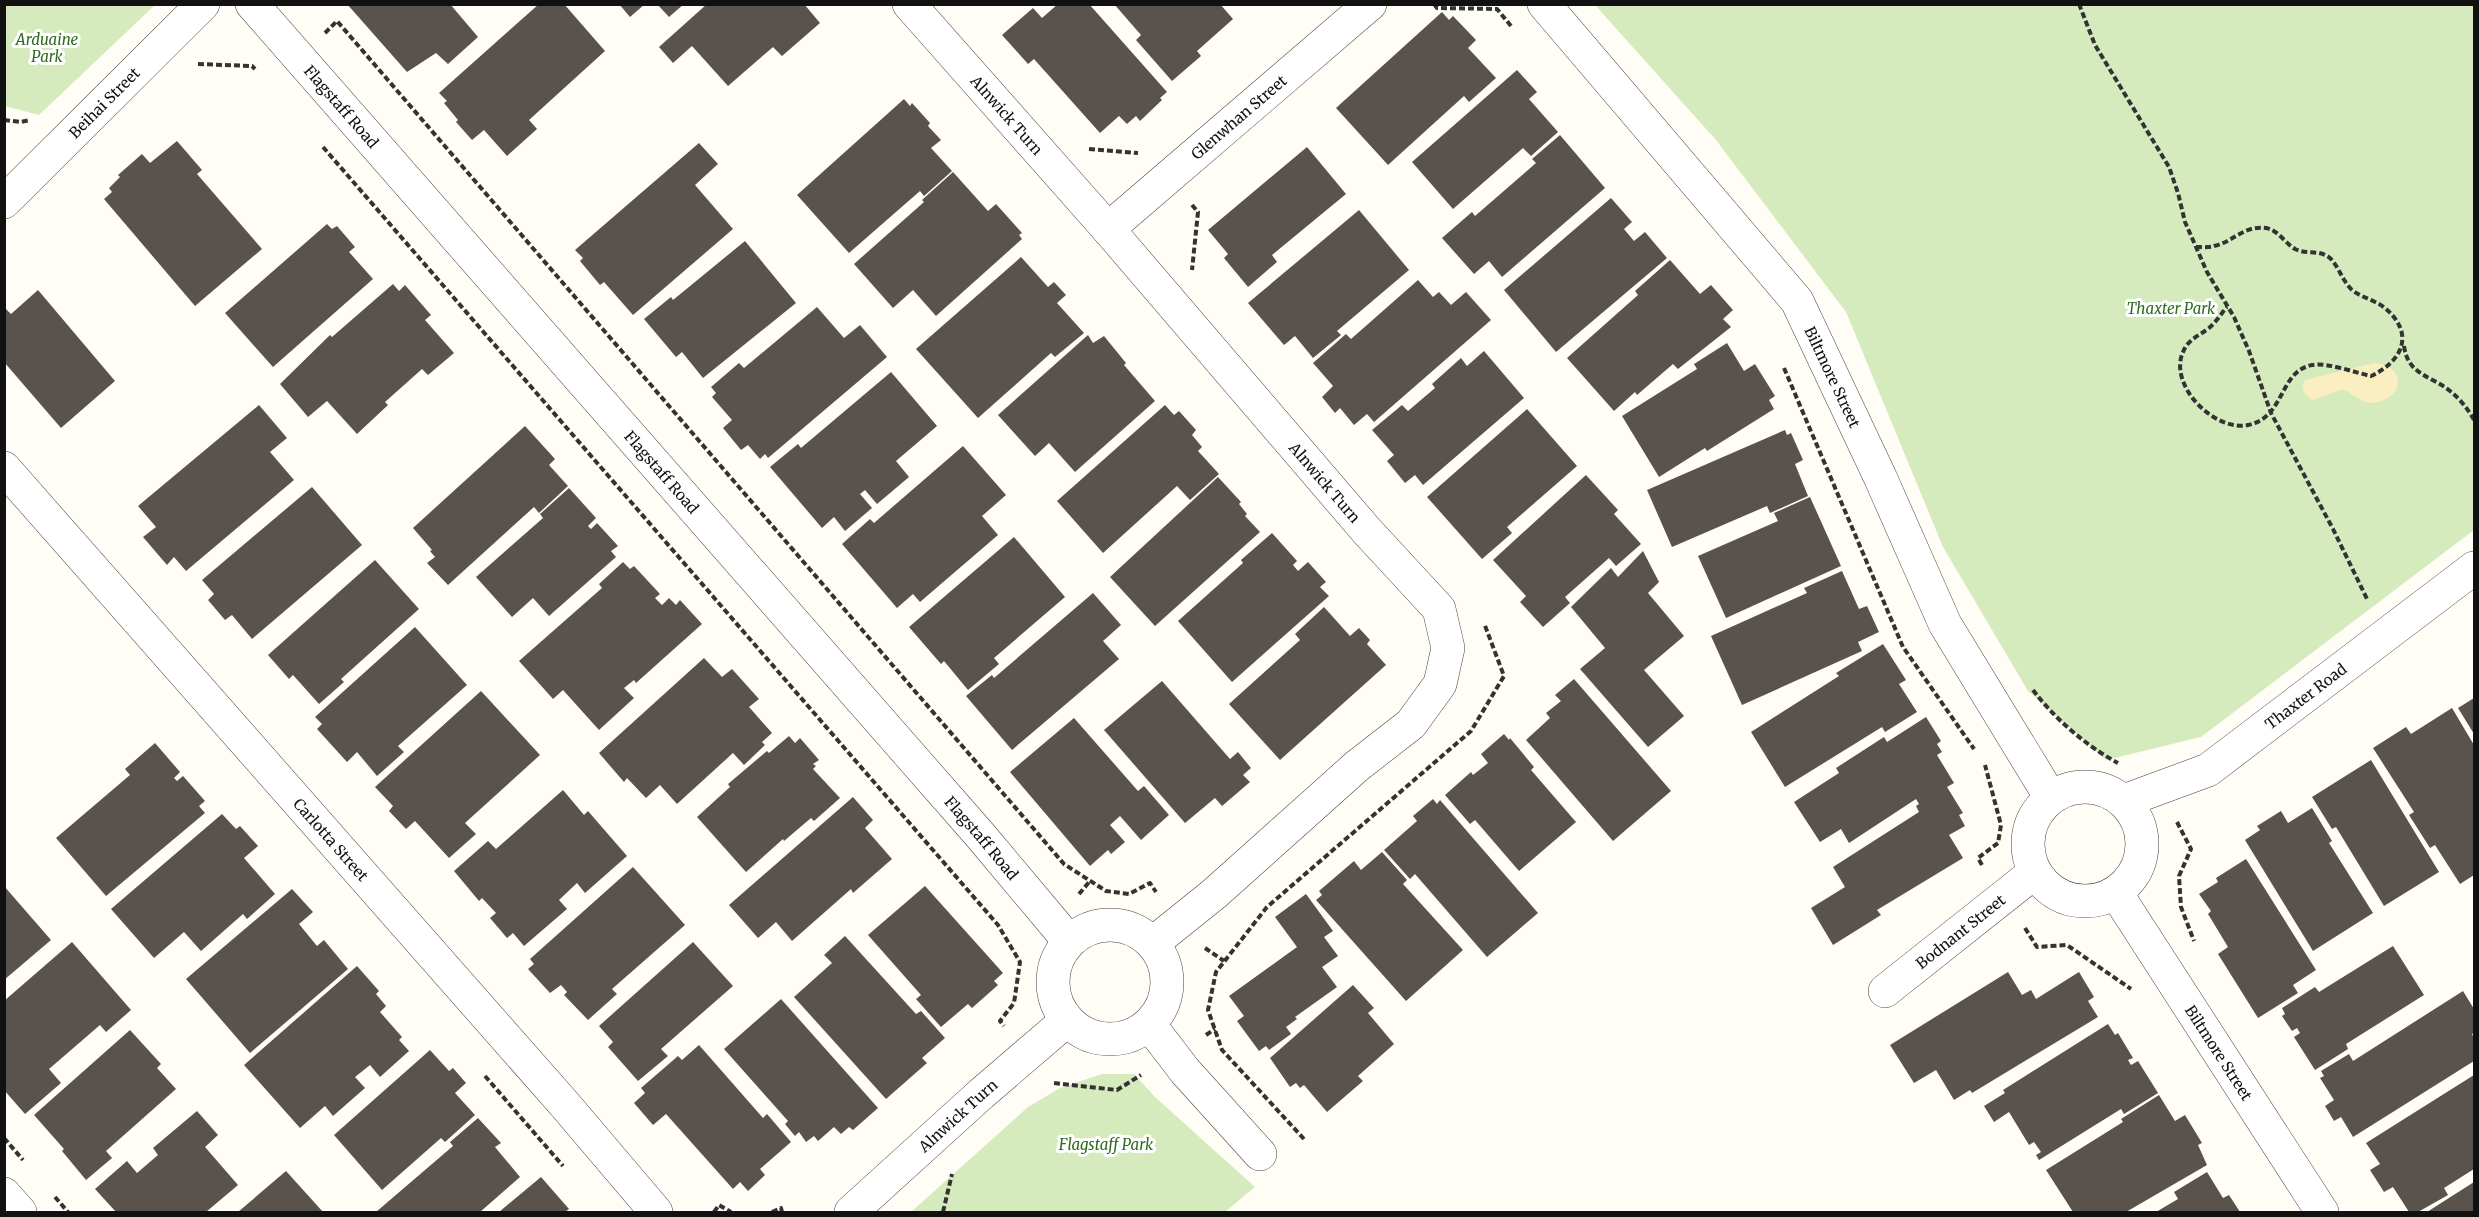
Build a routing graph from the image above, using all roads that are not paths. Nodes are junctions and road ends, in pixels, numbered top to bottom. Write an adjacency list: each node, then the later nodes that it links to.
1 (203, 4): 6 (street, Beihai Street)
2 (252, 4): 14 (street, Flagstaff Road)
3 (909, 4): 7 (street, Alnwick Turn)
4 (1370, 4): 7 (street, Glenwhan Street)
5 (1544, 4): 10 (street, Biltmore Street)
6 (7, 193)
7 (1108, 229): 15 (street, Alnwick Turn)
8 (4, 468): 22 (street, Carlotta Street)
9 (2475, 568): 11 (street, Thaxter Road)
10 (2051, 798): 11 (street); 12 (street)
11 (2124, 801): 13 (street)
12 (2035, 873): 13 (street); 16 (street, Bodnant Street)
13 (2116, 894): 24 (street, Biltmore Street)
14 (1069, 941): 15 (street); 17 (street)
15 (1153, 943): 18 (street)
16 (1885, 991)
17 (1066, 1021): 18 (street); 23 (street, Alnwick Turn)
18 (1149, 1024): 19 (street)
19 (1260, 1154)
20 (4, 1194): 21 (street)
21 (20, 1212)
22 (656, 1212)
23 (851, 1212)
24 (2322, 1212)

